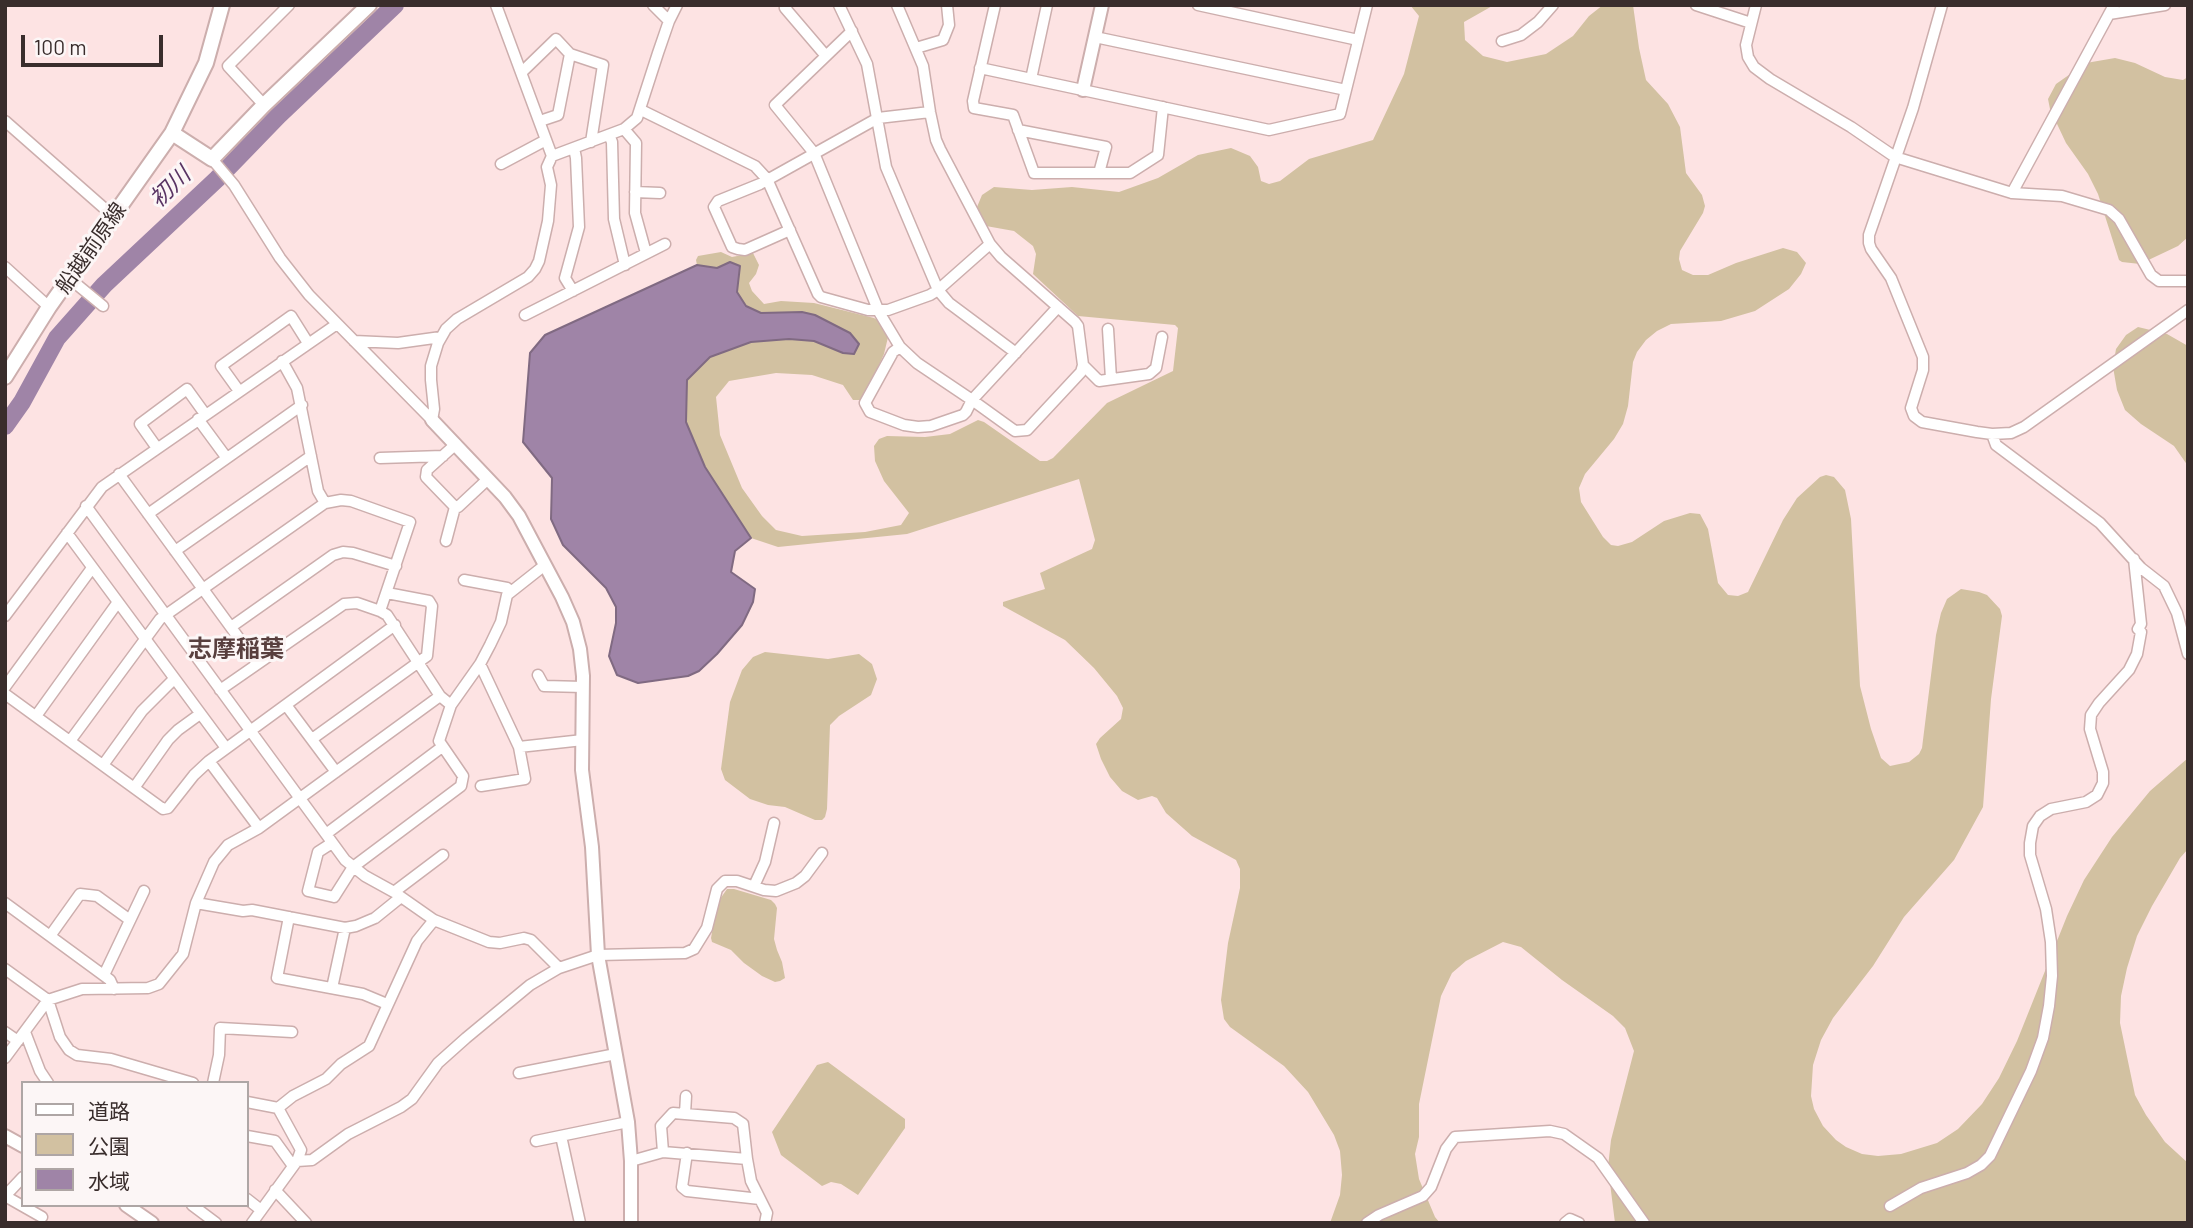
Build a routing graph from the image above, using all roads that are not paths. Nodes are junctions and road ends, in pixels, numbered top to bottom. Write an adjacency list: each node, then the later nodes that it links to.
1 (222, 5): 45 (main road, 船越前原線)
2 (289, 5): 36 (street)
3 (496, 5): 32 (street)
4 (653, 5): 22 (street)
5 (677, 5): 22 (street)
6 (787, 5): 30 (street)
7 (839, 5): 24 (street)
8 (897, 5): 28 (street)
9 (947, 5): 28 (street)
10 (995, 5): 31 (street)
11 (1047, 5): 33 (street)
12 (1102, 5): 25 (street)
13 (1198, 5): 26 (street)
14 (1367, 5): 26 (street)
15 (1553, 5): 27 (street)
16 (1696, 5): 23 (street)
17 (1756, 5): 23 (street)
18 (1942, 5): 52 (street)
19 (2165, 5): 21 (street)
20 (363, 7): 36 (main road)
21 (2112, 10): 59 (street)
22 (669, 21): 38 (street)
23 (1751, 23): 52 (street)
24 (852, 31): 30 (street); 40 (street)
25 (1095, 37): 34 (street); 35 (street)
26 (1358, 40): 35 (street)
27 (1502, 41)
28 (916, 48): 39 (street)
29 (570, 54): 32 (street); 42 (street); 48 (street)
30 (826, 57): 50 (street)
31 (980, 68): 33 (street); 44 (street)
32 (522, 72): 42 (street)
33 (1031, 79): 34 (street)
34 (1083, 90): 37 (street)
35 (1346, 90): 37 (street)
36 (264, 105): 53 (main road)
37 (1163, 107): 55 (street)
38 (641, 110): 43 (street); 56 (street)
39 (930, 112): 40 (street); 63 (street)
40 (878, 118): 50 (street); 69 (street)
41 (5, 121): 60 (street)
42 (540, 121): 47 (street)
43 (624, 129): 46 (street); 57 (street)
44 (1018, 130): 55 (street); 55 (street)
45 (172, 133): 53 (main road); 60 (main road, 船越前原線)
46 (609, 135): 48 (street); 65 (street)
47 (547, 140): 51 (street); 54 (street)
48 (591, 142): 49 (street)
49 (574, 148): 51 (street); 70 (street)
50 (814, 153): 56 (street); 75 (street)
51 (552, 156): 79 (street)
52 (1895, 157): 59 (street); 94 (street)
53 (212, 159): 77 (street)
54 (501, 164)
55 (1099, 173)
56 (767, 179): 61 (street); 61 (street)
57 (635, 192): 58 (street); 64 (street)
58 (660, 193)
59 (2012, 193): 68 (street)
60 (113, 216): 67 (main road, 船越前原線)
61 (790, 230): 75 (street)
62 (665, 244): 64 (street)
63 (990, 244): 69 (street); 73 (street)
64 (646, 254): 65 (street)
65 (625, 265): 70 (street)
66 (5, 267): 72 (street)
67 (69, 278): 71 (street); 72 (main road, 船越前原線)
68 (2188, 281)
69 (938, 290): 75 (street); 84 (street)
70 (573, 291): 76 (street)
71 (103, 306)
72 (49, 307): 87 (main road, 船越前原線)
73 (1058, 307): 84 (street); 86 (street)
74 (2188, 310): 94 (street)
75 (879, 312): 83 (street)
76 (525, 315)
77 (337, 324): 81 (street); 82 (street)
78 (1108, 329): 88 (street)
79 (442, 337): 81 (street); 93 (street)
80 (1162, 337): 88 (street)
81 (354, 341): 93 (street)
82 (308, 343): 85 (street); 89 (street)
83 (900, 347): 90 (street); 90 (street)
84 (1016, 353): 90 (street)
85 (282, 361): 89 (street); 91 (street)
86 (1083, 365): 88 (street); 90 (street)
87 (6, 376)
88 (1111, 379)
89 (239, 391): 92 (street)
90 (972, 400)
91 (302, 405): 97 (street); 99 (street)
92 (202, 416): 96 (street); 96 (street); 99 (street)
93 (432, 420): 95 (street)
94 (1992, 434): 110 (street)
95 (456, 444): 98 (street); 102 (street)
96 (157, 448): 101 (street)
97 (311, 456): 103 (street); 109 (street)
98 (443, 456): 100 (street); 105 (street)
99 (226, 457): 106 (street)
100 (380, 458)
101 (119, 474): 104 (street); 106 (street)
102 (488, 479): 105 (street); 111 (street)
103 (325, 503): 112 (street); 115 (street)
104 (86, 506): 107 (street); 120 (street)
105 (455, 507): 108 (street)
106 (148, 514): 109 (street)
107 (67, 533): 113 (street); 121 (street)
108 (446, 541)
109 (175, 551): 115 (street)
110 (2134, 559): 125 (street); 207 (street)
111 (545, 565): 116 (street); 132 (street)
112 (396, 566): 117 (street); 123 (street)
113 (92, 568): 118 (street); 131 (street)
114 (464, 580): 116 (street)
115 (203, 589): 120 (street); 123 (street)
116 (511, 591): 128 (street)
117 (387, 593): 119 (street); 126 (street)
118 (118, 603): 124 (street); 139 (street)
119 (380, 611): 122 (street); 127 (street)
120 (166, 614): 124 (street); 133 (street)
121 (5, 616)
122 (395, 625): 126 (street); 136 (street)
123 (231, 627): 127 (street)
124 (144, 639): 130 (street); 143 (street)
125 (2188, 654)
126 (417, 660): 135 (street); 141 (street)
127 (257, 663): 133 (street)
128 (480, 664): 137 (street); 145 (street)
129 (538, 675): 132 (street)
130 (174, 679): 138 (street); 148 (street)
131 (5, 687)
132 (583, 687): 142 (street)
133 (220, 690): 140 (street)
134 (5, 694): 139 (street)
135 (440, 696): 137 (street); 149 (street)
136 (286, 705): 140 (street); 141 (street)
137 (450, 705): 144 (street)
138 (200, 714): 146 (street); 151 (street)
139 (36, 716): 143 (street)
140 (251, 731): 146 (street); 152 (street)
141 (312, 739): 149 (street)
142 (583, 740): 145 (street); 169 (street)
143 (70, 741): 148 (street)
144 (442, 747): 155 (street); 158 (street)
145 (519, 747): 150 (street)
146 (226, 748): 147 (street)
147 (209, 761): 151 (street); 154 (street)
148 (103, 765): 151 (street)
149 (336, 772): 152 (street)
150 (481, 786)
151 (134, 788)
152 (300, 799): 154 (street); 155 (street)
153 (774, 822): 159 (street)
154 (259, 828): 163 (street)
155 (329, 838): 158 (street); 158 (street)
156 (822, 853): 159 (street)
157 (443, 855): 161 (street)
158 (352, 867): 161 (street)
159 (754, 886): 169 (street)
160 (144, 891): 165 (street)
161 (398, 895): 166 (street); 167 (street)
162 (5, 903): 168 (street)
163 (196, 903): 164 (street); 174 (street)
164 (289, 917): 167 (street); 173 (street)
165 (130, 920): 168 (street); 172 (street)
166 (434, 920): 170 (street); 176 (street)
167 (345, 928): 173 (street)
168 (50, 936): 172 (street)
169 (598, 955): 170 (street); 181 (street)
170 (559, 968): 201 (street)
171 (5, 970): 175 (street)
172 (104, 975): 174 (street)
173 (332, 988): 176 (street)
174 (114, 989): 175 (street)
175 (48, 1000): 178 (street); 185 (street)
176 (387, 1004): 189 (street)
177 (5, 1032): 180 (street)
178 (25, 1032): 180 (street); 184 (street)
179 (292, 1032): 186 (street)
180 (18, 1041): 182 (street)
181 (616, 1054): 183 (street); 191 (street)
182 (5, 1058)
183 (519, 1073)
184 (47, 1081)
185 (185, 1081)
186 (213, 1081)
187 (686, 1097): 190 (street)
188 (248, 1102): 189 (street)
189 (278, 1108): 201 (street)
190 (685, 1114): 197 (street); 199 (street)
191 (628, 1122): 194 (street); 200 (street)
192 (5, 1136): 196 (street)
193 (248, 1136): 201 (street)
194 (561, 1136): 195 (street); 218 (street)
195 (536, 1141)
196 (21, 1145)
197 (663, 1152): 198 (street); 200 (street)
198 (687, 1153): 199 (street); 204 (street)
199 (747, 1159): 204 (street)
200 (631, 1161): 219 (street)
201 (295, 1164): 203 (street)
202 (21, 1179): 206 (street)
203 (275, 1190): 211 (street); 217 (street)
204 (760, 1199): 220 (street)
205 (248, 1200): 211 (street)
206 (21, 1205)
207 (1891, 1206)
208 (24, 1207): 212 (street)
209 (195, 1207): 215 (street)
210 (135, 1208): 214 (street)
211 (261, 1210): 216 (street)
212 (42, 1217)
213 (1634, 1217): 221 (street); 224 (street)
214 (152, 1223)
215 (216, 1223)
216 (251, 1223)
217 (306, 1223)
218 (580, 1223)
219 (631, 1223)
220 (765, 1223)
221 (1367, 1223)
222 (1566, 1223): 223 (street)
223 (1579, 1223)
224 (1644, 1223)

